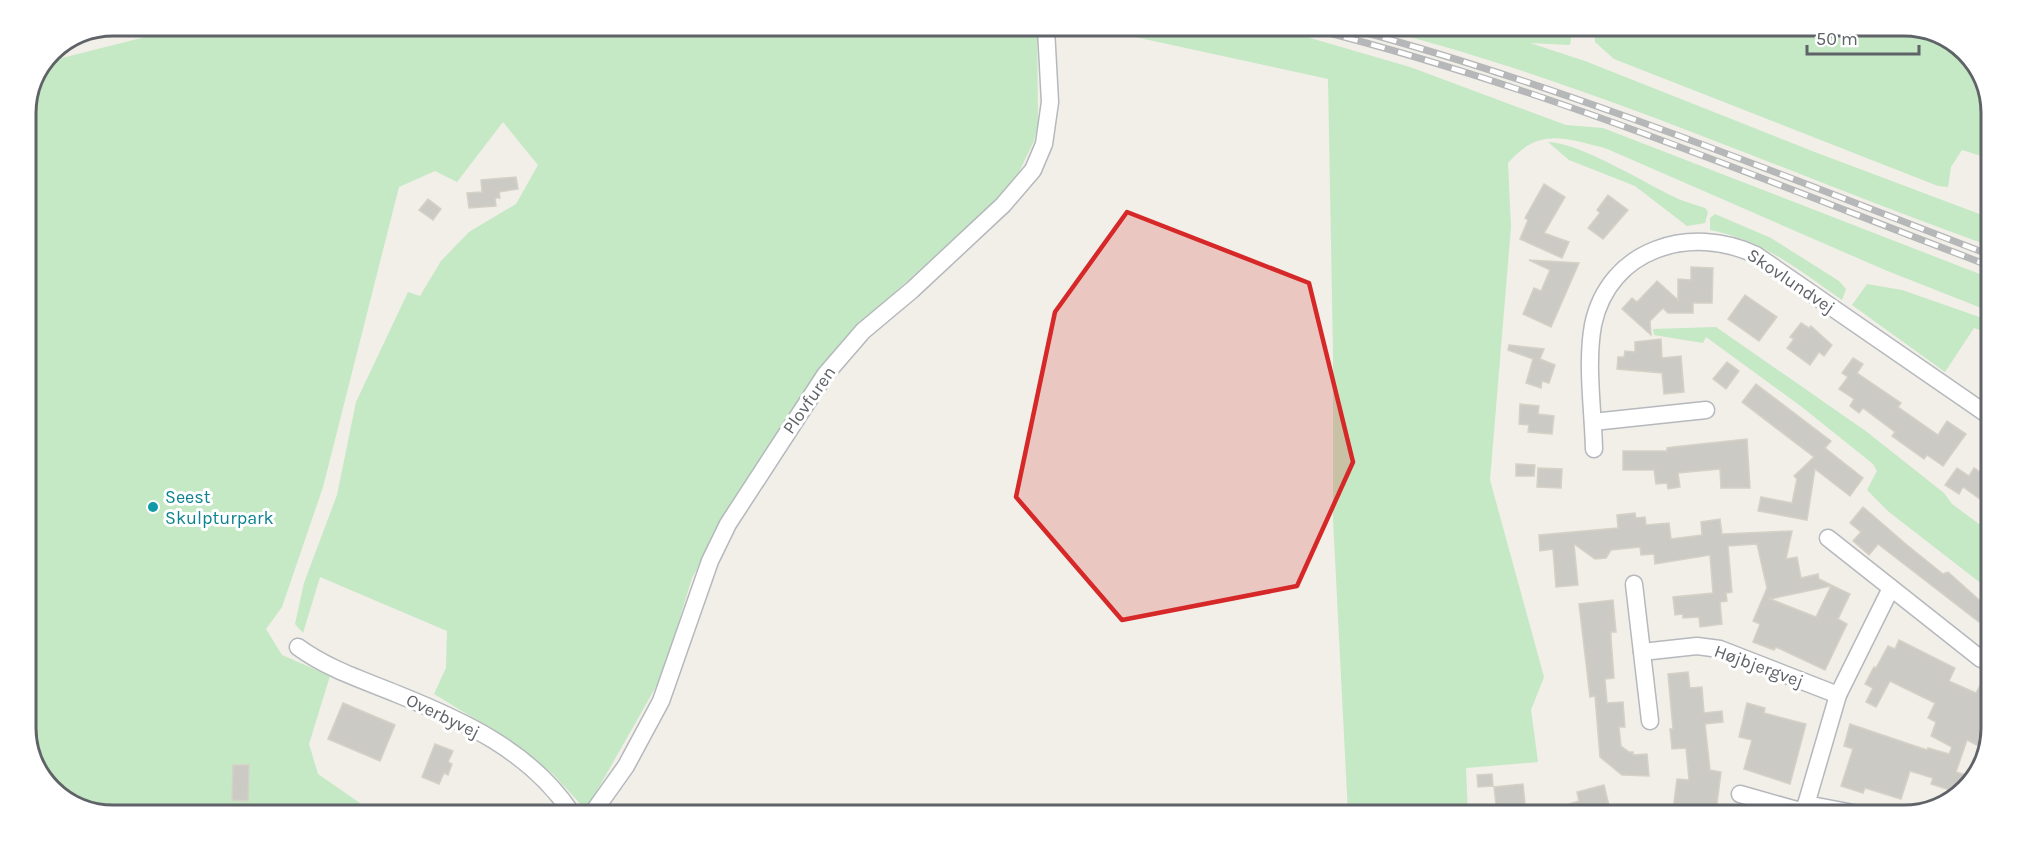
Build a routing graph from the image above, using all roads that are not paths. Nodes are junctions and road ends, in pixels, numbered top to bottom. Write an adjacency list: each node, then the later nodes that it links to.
1 (1046, 36): 16 (street, Plovfuren)
2 (1706, 410): 4 (street)
3 (1981, 410): 4 (street, Skovlundvej)
4 (1593, 422): 5 (street, Skovlundvej)
5 (1594, 449)
6 (1828, 538): 8 (street)
7 (1634, 584): 10 (street)
8 (1891, 588): 11 (street); 12 (street)
9 (298, 647): 15 (street, Overbyvej)
10 (1642, 652): 12 (street, Højbjergvej); 13 (street)
11 (1981, 659)
12 (1838, 695): 18 (street)
13 (1650, 721)
14 (1740, 794): 17 (street)
15 (565, 805)
16 (598, 805)
17 (1785, 805)
18 (1806, 805)

